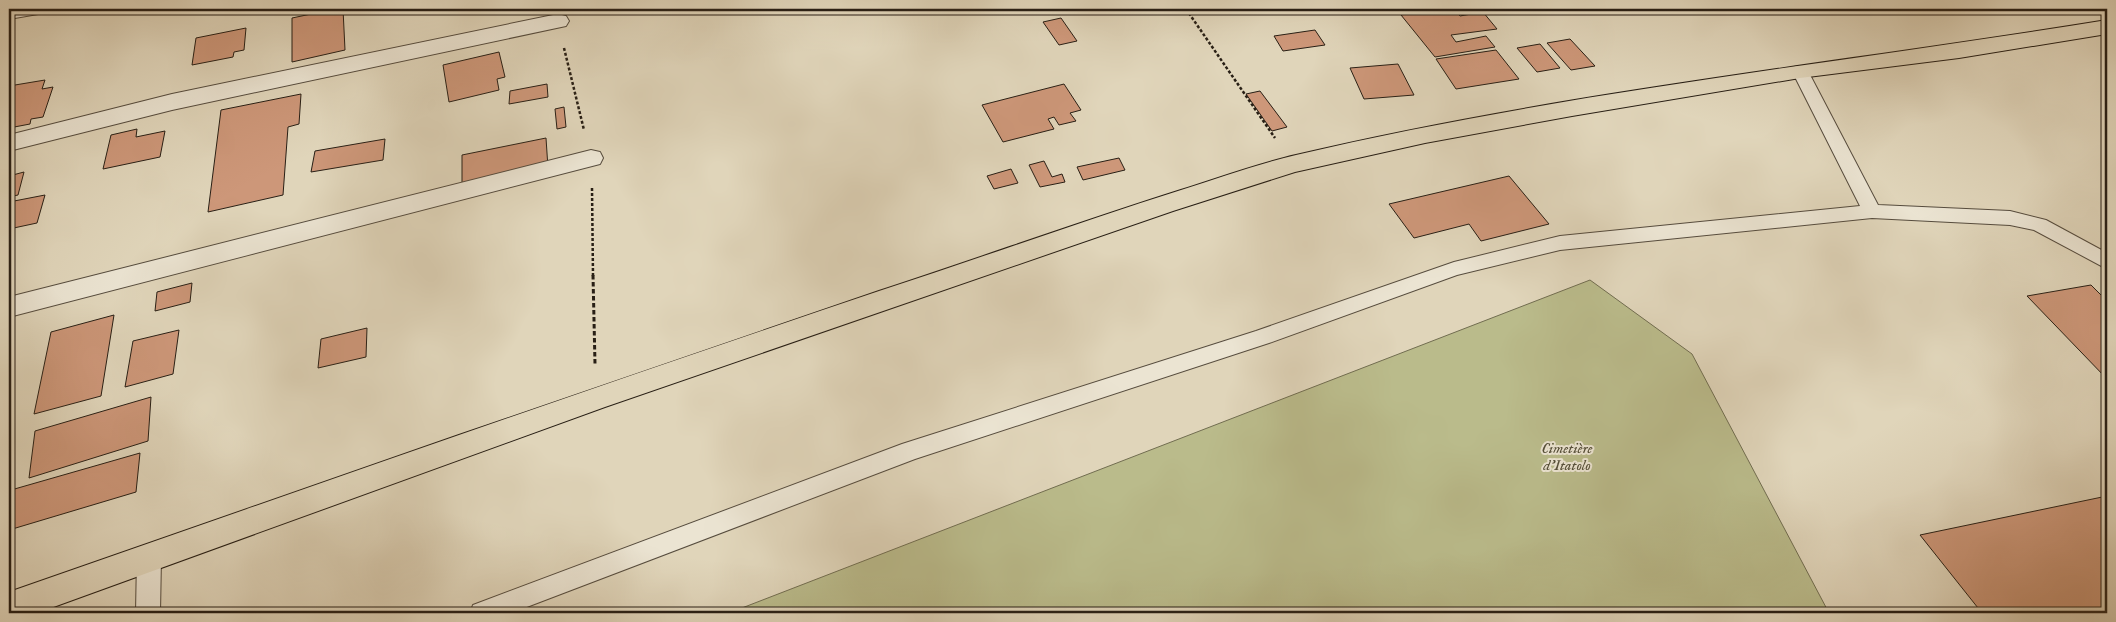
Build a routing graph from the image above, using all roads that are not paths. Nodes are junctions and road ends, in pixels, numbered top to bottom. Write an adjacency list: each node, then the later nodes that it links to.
1 (30, 9): 2 (street)
2 (9, 13)
3 (558, 21): 6 (street)
4 (2107, 27): 5 (highway)
5 (1800, 71): 8 (lane); 11 (highway)
6 (9, 143)
7 (591, 158): 10 (street)
8 (1872, 210): 9 (lane); 14 (lane)
9 (2107, 262)
10 (9, 307)
11 (149, 557): 12 (highway); 13 (lane)
12 (9, 608)
13 (148, 613)
14 (482, 613)

